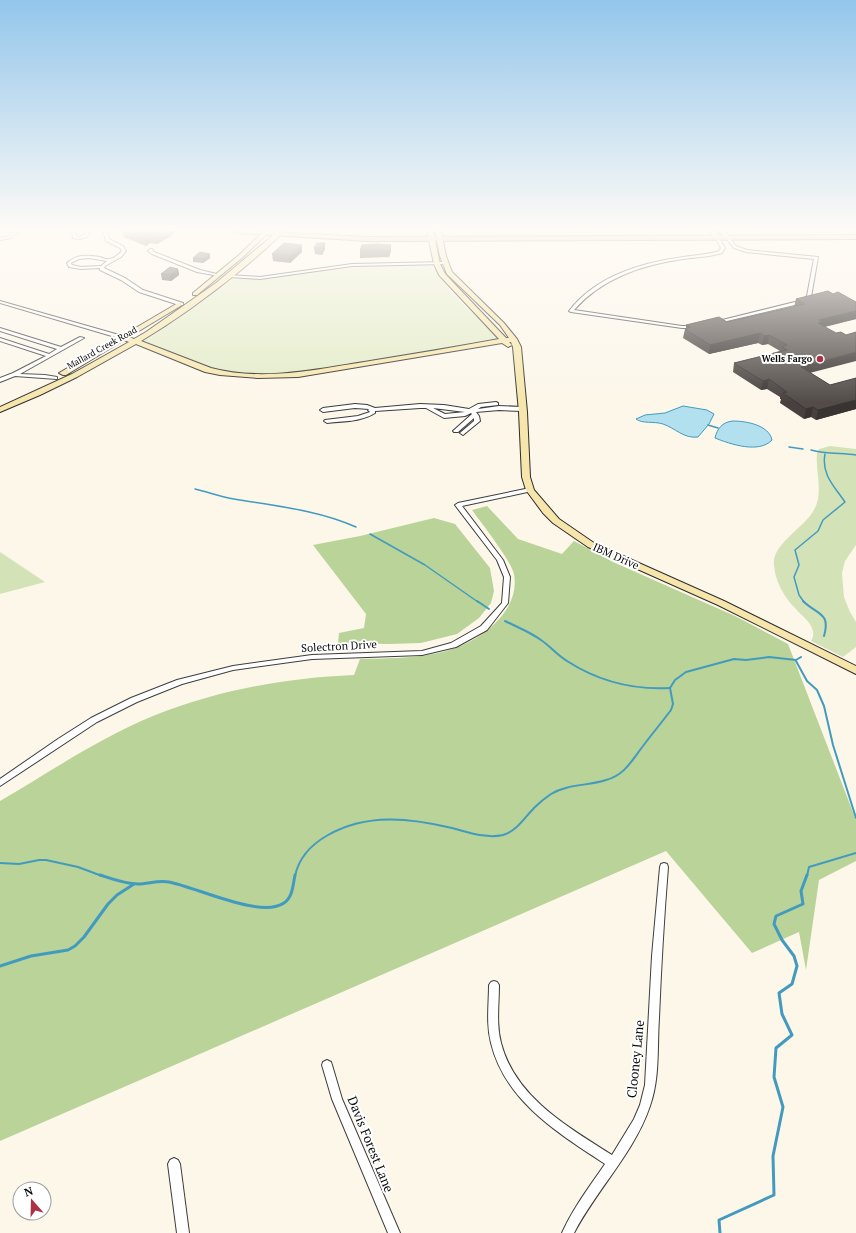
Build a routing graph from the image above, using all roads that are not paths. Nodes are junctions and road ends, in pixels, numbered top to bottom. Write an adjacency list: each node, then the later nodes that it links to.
1 (137, 289): 11 (street)
2 (201, 289): 11 (street, Mallard Creek Road)
3 (207, 289): 10 (street)
4 (212, 289): 10 (street, Mallard Creek Road)
5 (454, 289): 19 (street)
6 (465, 289): 18 (street, IBM Drive)
7 (596, 289): 13 (street)
8 (810, 289): 12 (street)
9 (0, 302): 17 (street)
10 (193, 303): 20 (street, Mallard Creek Road)
11 (181, 304): 17 (street, Mallard Creek Road)
12 (710, 324)
13 (698, 327)
14 (1, 330): 21 (street)
15 (0, 338): 23 (street)
16 (82, 338): 21 (street)
17 (124, 338): 20 (street); 25 (street, Mallard Creek Road)
18 (514, 339): 19 (street); 22 (street, IBM Drive)
19 (505, 340): 20 (street); 22 (street)
20 (136, 341): 30 (street, Mallard Creek Road)
21 (61, 349): 23 (street)
22 (517, 354): 29 (street, IBM Drive)
23 (49, 355): 24 (street)
24 (15, 374): 25 (street); 26 (street)
25 (55, 378): 27 (street, Mallard Creek Road)
26 (0, 380)
27 (0, 403)
28 (424, 406): 32 (street); 33 (street); 33 (street)
29 (522, 406): 33 (street); 38 (street, IBM Drive)
30 (0, 410)
31 (323, 410): 32 (street)
32 (371, 410): 34 (street)
33 (473, 413): 35 (street)
34 (327, 421)
35 (467, 425): 36 (street); 37 (street)
36 (456, 431)
37 (463, 433)
38 (530, 490): 39 (street, IBM Drive); 43 (street, Solectron Drive)
39 (840, 662): 40 (street, IBM Drive); 41 (street); 42 (street, IBM Drive)
40 (856, 667)
41 (856, 670)
42 (856, 674)
43 (0, 783)
44 (664, 867): 47 (street, Clooney Lane)
45 (494, 985): 47 (street)
46 (327, 1065): 50 (street, Davis Forest Lane)
47 (613, 1162): 51 (street, Clooney Lane)
48 (174, 1164): 49 (street)
49 (183, 1233)
50 (394, 1233)
51 (568, 1233)

